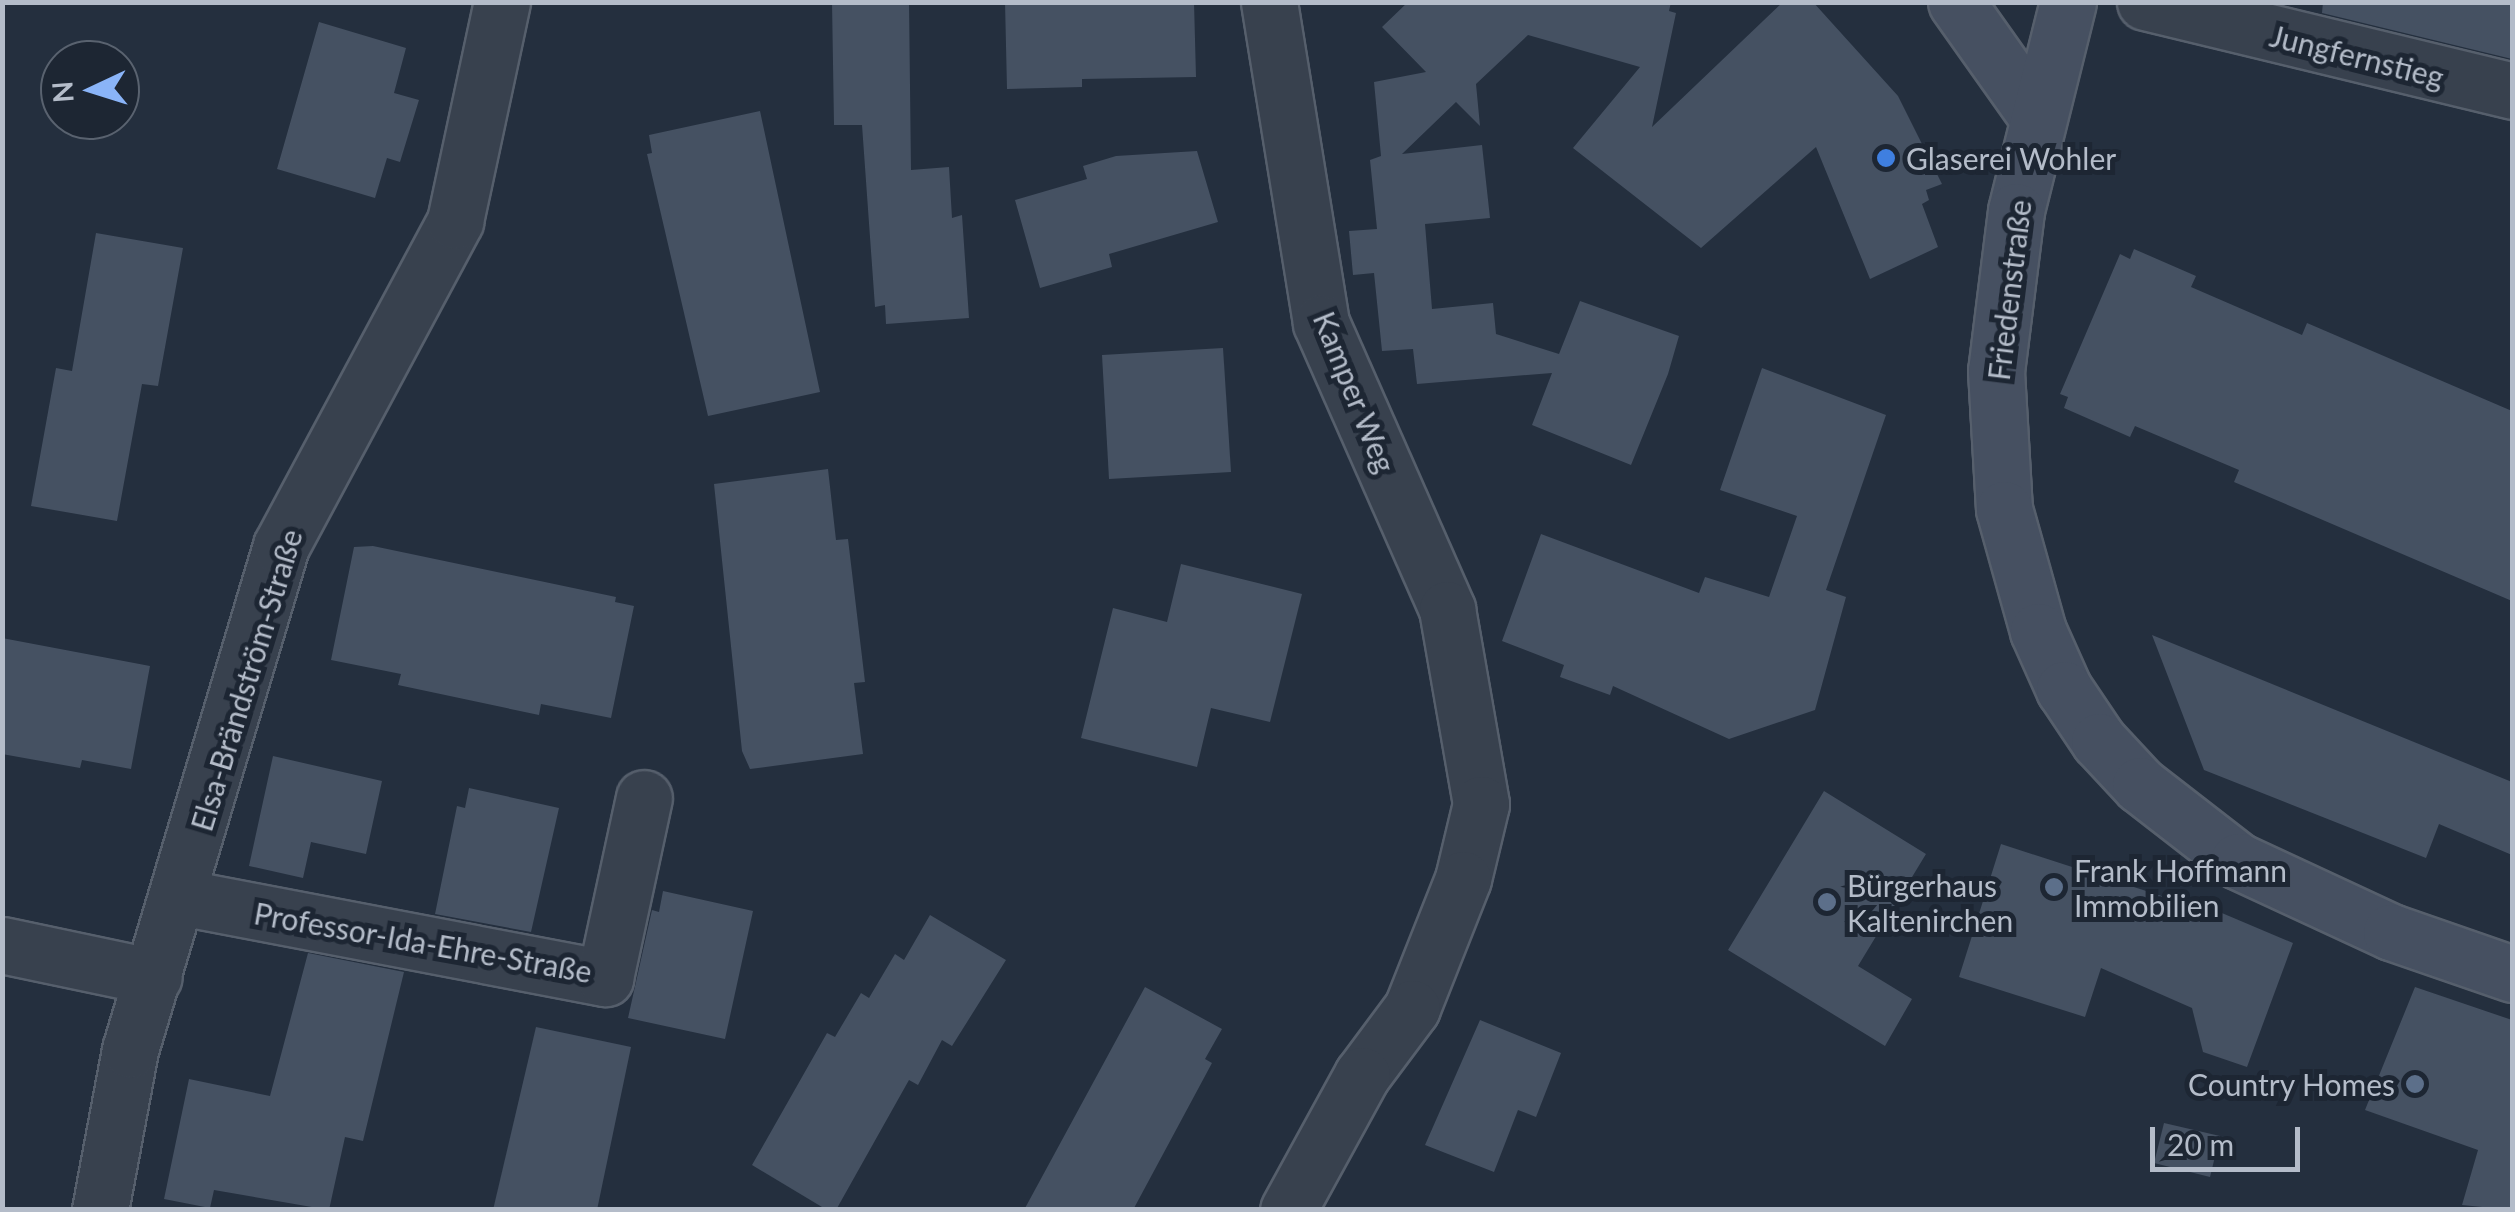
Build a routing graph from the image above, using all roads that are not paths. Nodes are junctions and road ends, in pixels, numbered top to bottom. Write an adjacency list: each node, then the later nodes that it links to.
1 (502, 2): 10 (street, Elsa-Brändström-Straße)
2 (1269, 2): 8 (street, Kamper Weg)
3 (1956, 2): 7 (main road)
4 (2068, 2): 7 (main road, Friedenstraße)
5 (2145, 2): 6 (street, Jungfernstieg)
6 (2512, 91)
7 (2036, 115): 12 (main road, Friedenstraße)
8 (1462, 712): 14 (street, Kamper Weg); 14 (street, Kamper Weg)
9 (644, 798): 10 (street, Professor-Ida-Ehre-Straße)
10 (180, 897): 13 (street, Elsa-Brändström-Straße)
11 (2, 945): 13 (street)
12 (2512, 974)
13 (154, 977): 15 (street, Elsa-Brändström-Straße)
14 (1362, 1075): 16 (street, Kamper Weg)
15 (100, 1210)
16 (1288, 1210)

